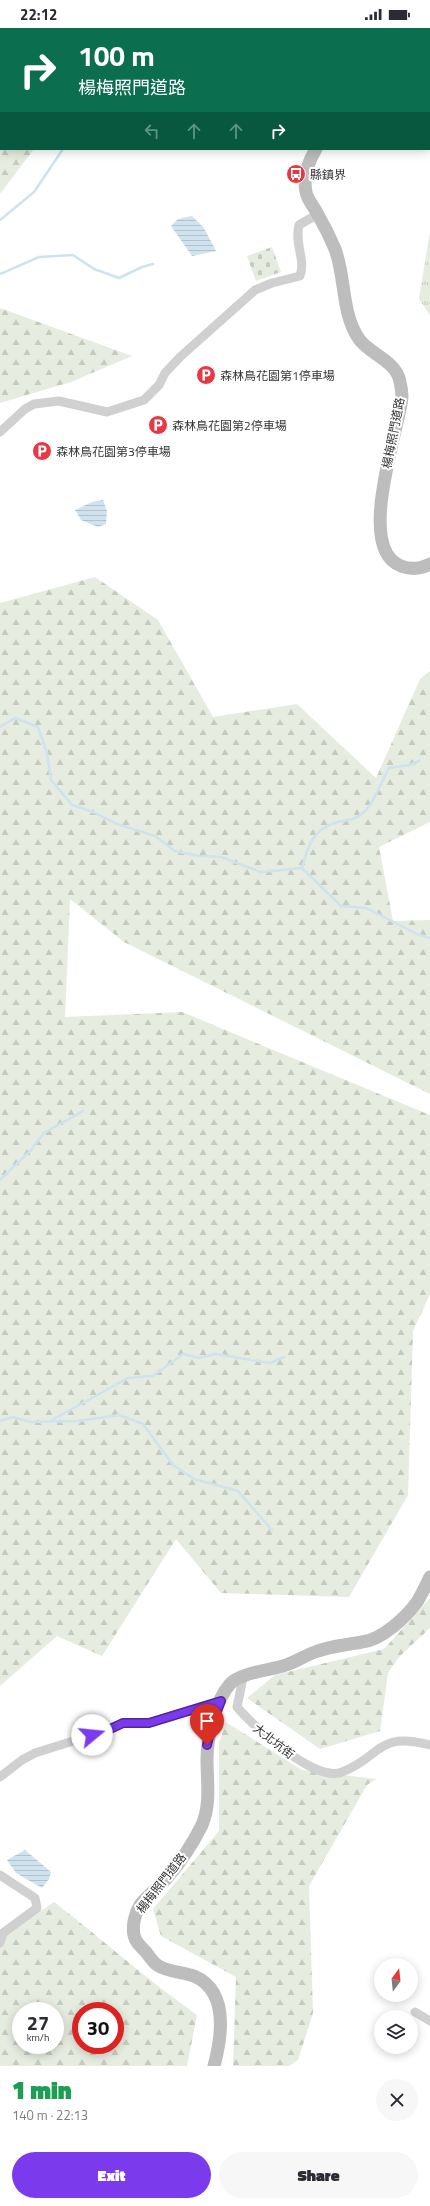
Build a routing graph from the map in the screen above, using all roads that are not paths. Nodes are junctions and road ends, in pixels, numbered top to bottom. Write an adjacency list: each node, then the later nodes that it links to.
1 (315, 150): 2 (street, 楊梅照門道路)
2 (318, 214): 3 (street); 4 (street, 楊梅照門道路)
3 (0, 432)
4 (430, 564)
5 (430, 1577): 6 (street, 楊梅照門道路)
6 (243, 1678): 7 (street, 楊梅照門道路); 8 (street, 大北坑街)
7 (221, 1701): 9 (street); 14 (street, 楊梅照門道路)
8 (430, 1745)
9 (0, 1777)
10 (0, 1876): 11 (street)
11 (0, 1943)
12 (418, 2014): 13 (street)
13 (430, 2021)
14 (214, 2066)

